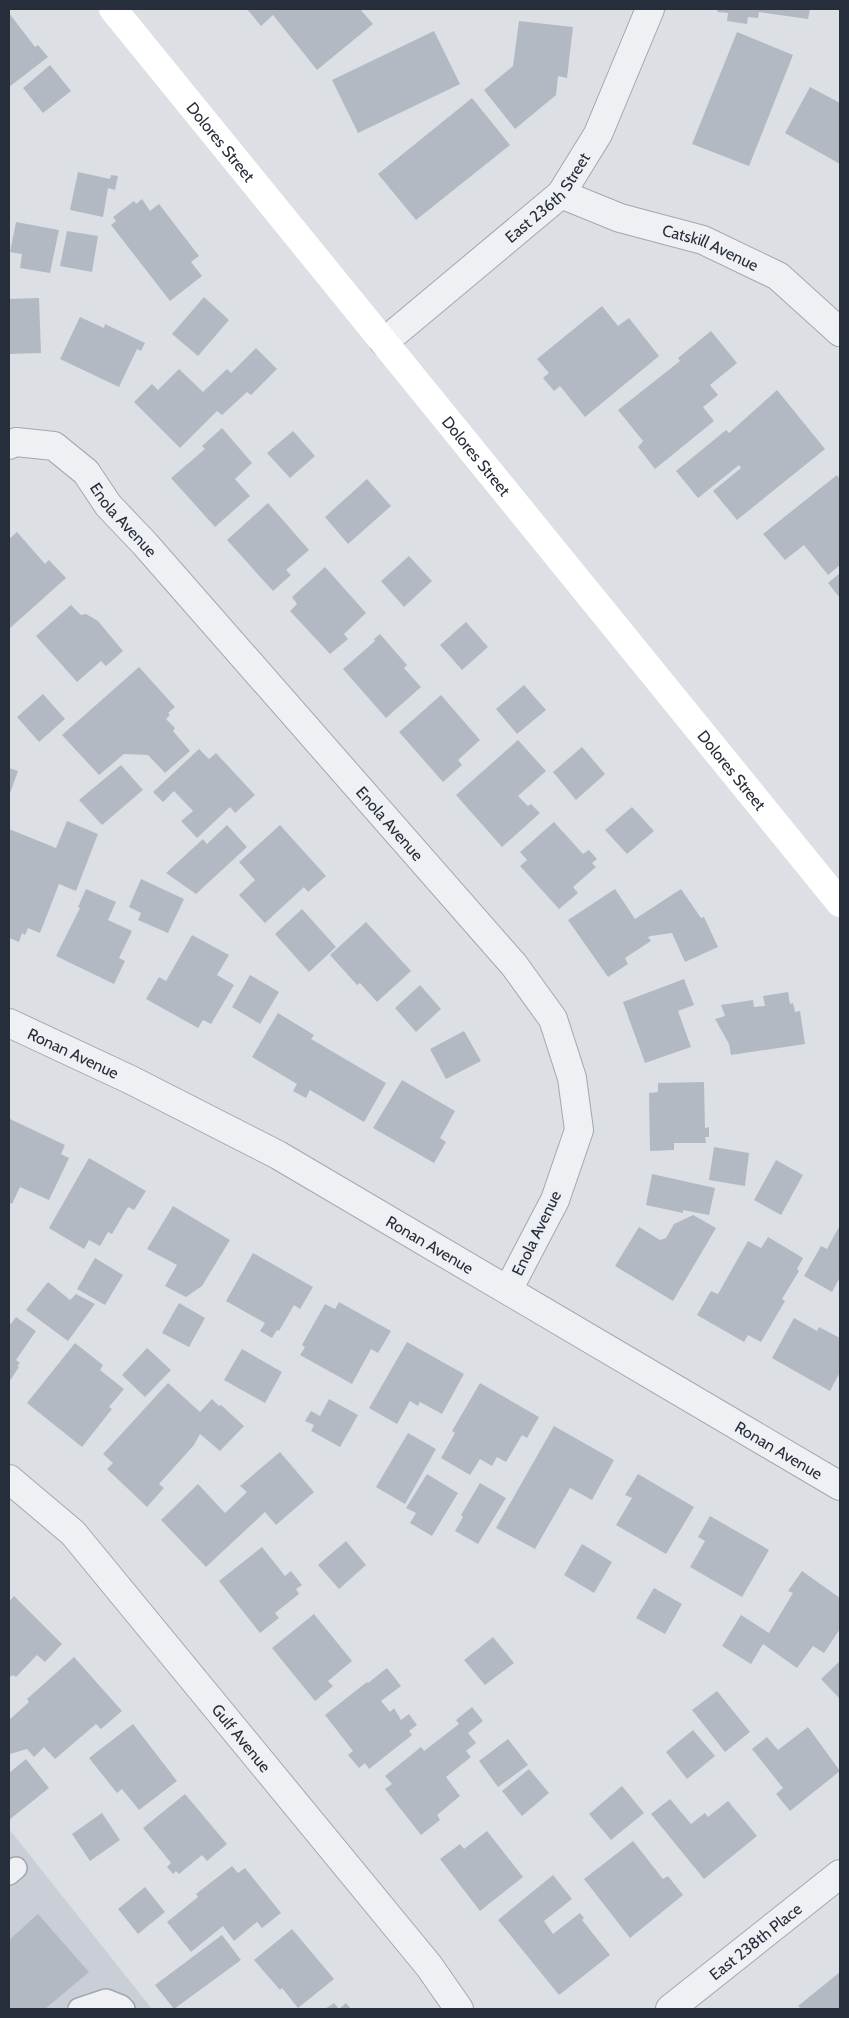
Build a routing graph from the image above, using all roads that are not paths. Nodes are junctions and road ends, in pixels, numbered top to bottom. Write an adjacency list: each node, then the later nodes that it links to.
1 (113, 9): 5 (street, Dolores Street)
2 (650, 9): 3 (street, East 236th Street)
3 (560, 194): 4 (street, Catskill Avenue); 5 (street, East 236th Street)
4 (840, 332)
5 (384, 342): 7 (street, Dolores Street)
6 (13, 443): 9 (street, Enola Avenue)
7 (840, 903)
8 (9, 1023): 9 (street, Ronan Avenue)
9 (508, 1290): 11 (street, Ronan Avenue)
10 (9, 1479): 15 (street, Gulf Avenue)
11 (840, 1486)
12 (840, 1874): 16 (street, East 238th Place)
13 (79, 2009): 14 (lane)
14 (124, 2009)
15 (459, 2009)
16 (670, 2009)

